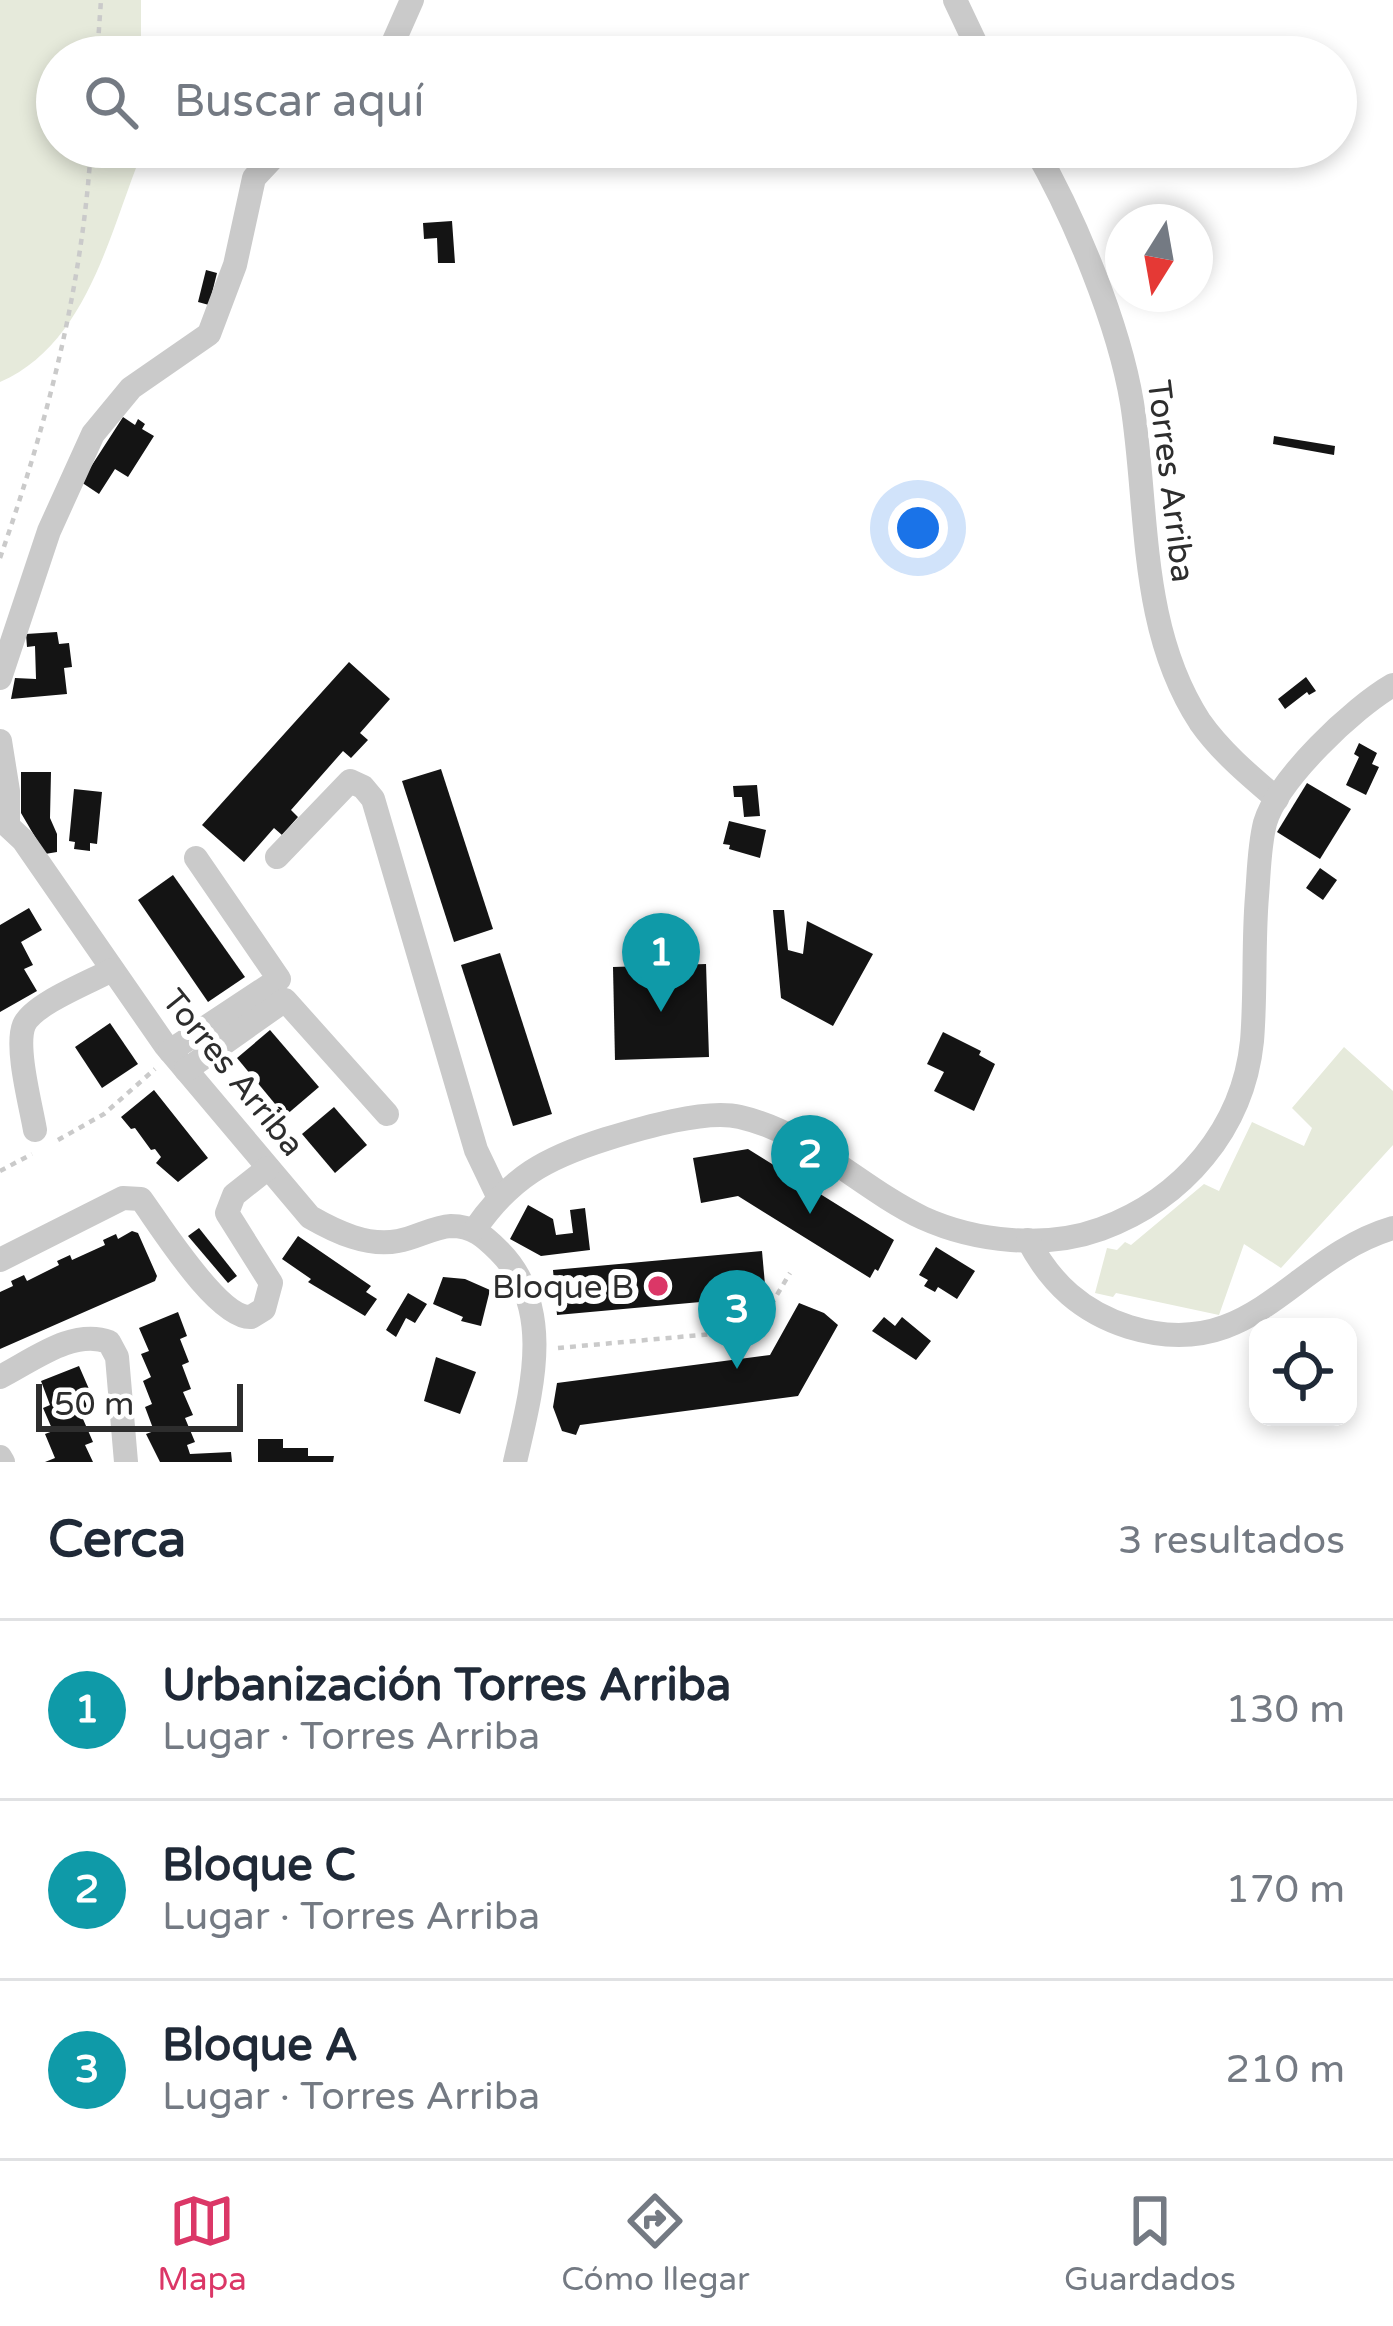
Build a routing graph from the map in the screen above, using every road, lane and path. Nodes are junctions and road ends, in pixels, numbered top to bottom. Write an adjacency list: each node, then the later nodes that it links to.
1 (100, 0): 4 (path)
2 (412, 0): 5 (street)
3 (955, 0): 6 (street)
4 (98, 36)
5 (396, 36)
6 (972, 36)
7 (89, 168): 10 (path)
8 (263, 168): 11 (street)
9 (1044, 168): 14 (street, Torres Arriba)
10 (0, 558)
11 (0, 678)
12 (1393, 685): 14 (street)
13 (0, 741): 15 (street, Torres Arriba)
14 (1277, 800): 27 (street)
15 (4, 833): 18 (street, Torres Arriba)
16 (278, 857): 24 (street)
17 (196, 858): 19 (street)
18 (112, 970): 19 (street, Torres Arriba); 21 (street)
19 (176, 1058): 20 (street); 21 (path); 22 (street, Torres Arriba)
20 (387, 1114)
21 (42, 1142): 23 (path)
22 (268, 1168): 26 (street, Torres Arriba); 28 (street)
23 (0, 1171)
24 (498, 1196): 26 (street); 27 (street)
25 (1393, 1228): 27 (street)
26 (475, 1229): 30 (street)
27 (1028, 1240)
28 (0, 1260)
29 (790, 1273): 30 (path)
30 (534, 1350): 33 (street)
31 (0, 1377): 32 (street)
32 (126, 1462)
33 (515, 1462)

